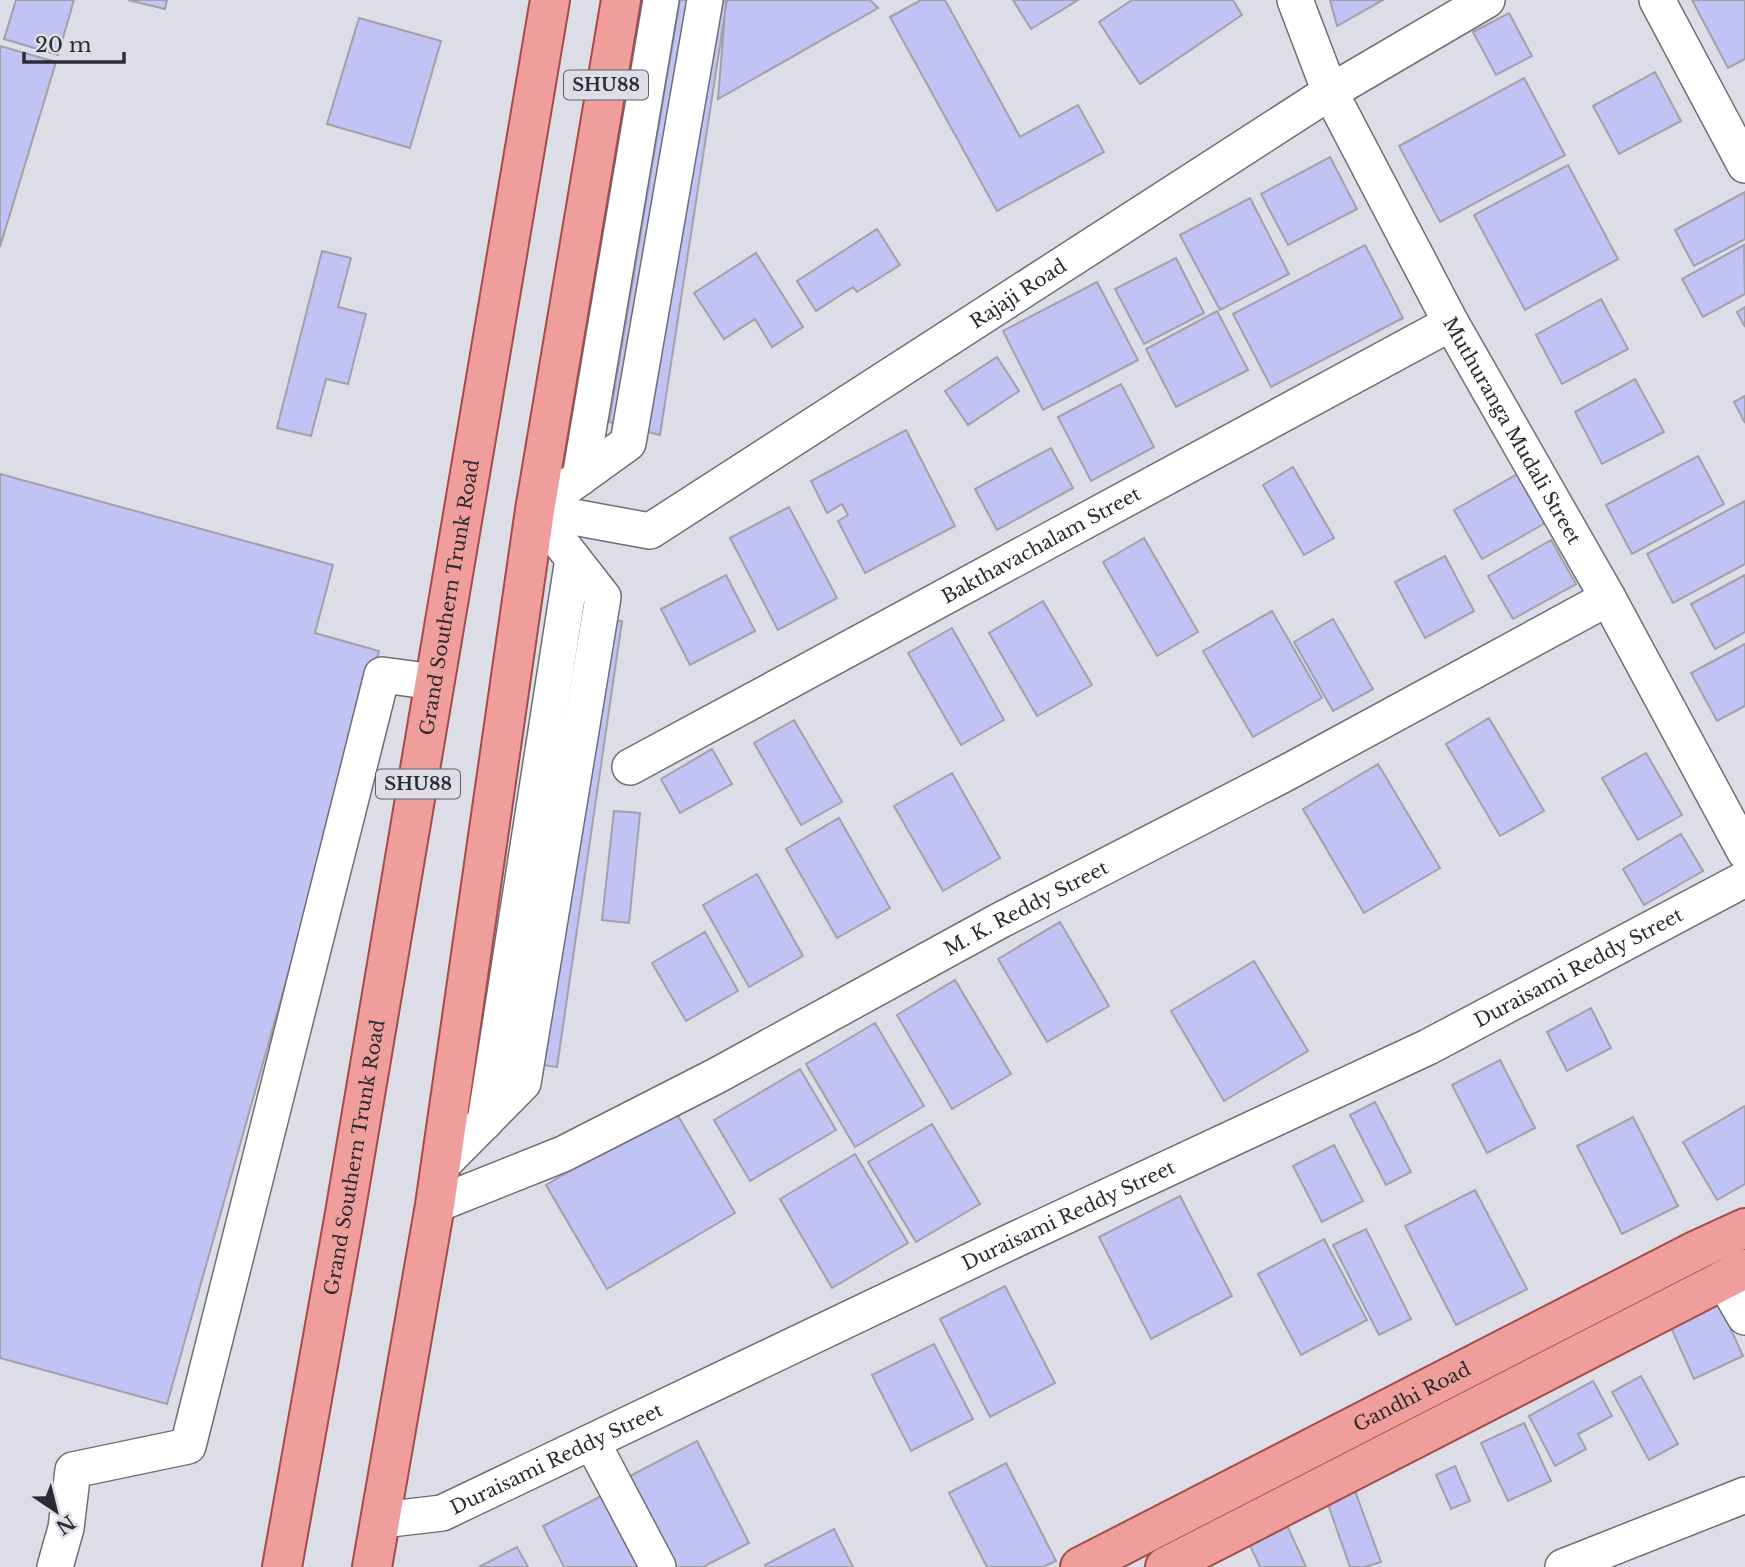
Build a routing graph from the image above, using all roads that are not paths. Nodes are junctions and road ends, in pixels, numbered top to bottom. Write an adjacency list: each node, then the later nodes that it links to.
1 (550, 0): 14 (main road, Grand Southern Trunk Road / SHU88)
2 (621, 0): 12 (main road, SHU88)
3 (661, 0): 11 (street)
4 (705, 0): 11 (street)
5 (1295, 0): 8 (street, Muthuranga Mudali Street)
6 (1487, 0): 8 (street, Rajaji Road)
7 (1657, 0): 9 (street)
8 (1330, 92): 10 (street, Muthuranga Mudali Street); 12 (street, Rajaji Road)
9 (1745, 165)
10 (1451, 323): 13 (street, Muthuranga Mudali Street); 15 (street, Bakthavachalam Street)
11 (579, 478): 12 (street)
12 (535, 510): 18 (main road, SHU88); 18 (street)
13 (1608, 598): 16 (street, Muthuranga Mudali Street); 19 (street, M. K. Reddy Street)
14 (435, 682): 27 (street); 28 (main road, Grand Southern Trunk Road / SHU88)
15 (630, 767)
16 (1745, 852)
17 (1745, 878): 23 (street, Duraisami Reddy Street)
18 (440, 1167): 19 (main road, SHU88)
19 (435, 1205): 25 (main road, SHU88)
20 (1745, 1228): 31 (main road, Gandhi Road)
21 (1734, 1274): 22 (street); 26 (main road, Gandhi Road)
22 (1745, 1317)
23 (592, 1442): 25 (street, Duraisami Reddy Street); 30 (street)
24 (1745, 1495): 32 (street)
25 (382, 1520): 29 (main road, SHU88)
26 (1188, 1562)
27 (55, 1567)
28 (282, 1567)
29 (372, 1567)
30 (658, 1567)
31 (1080, 1567)
32 (1563, 1567)

